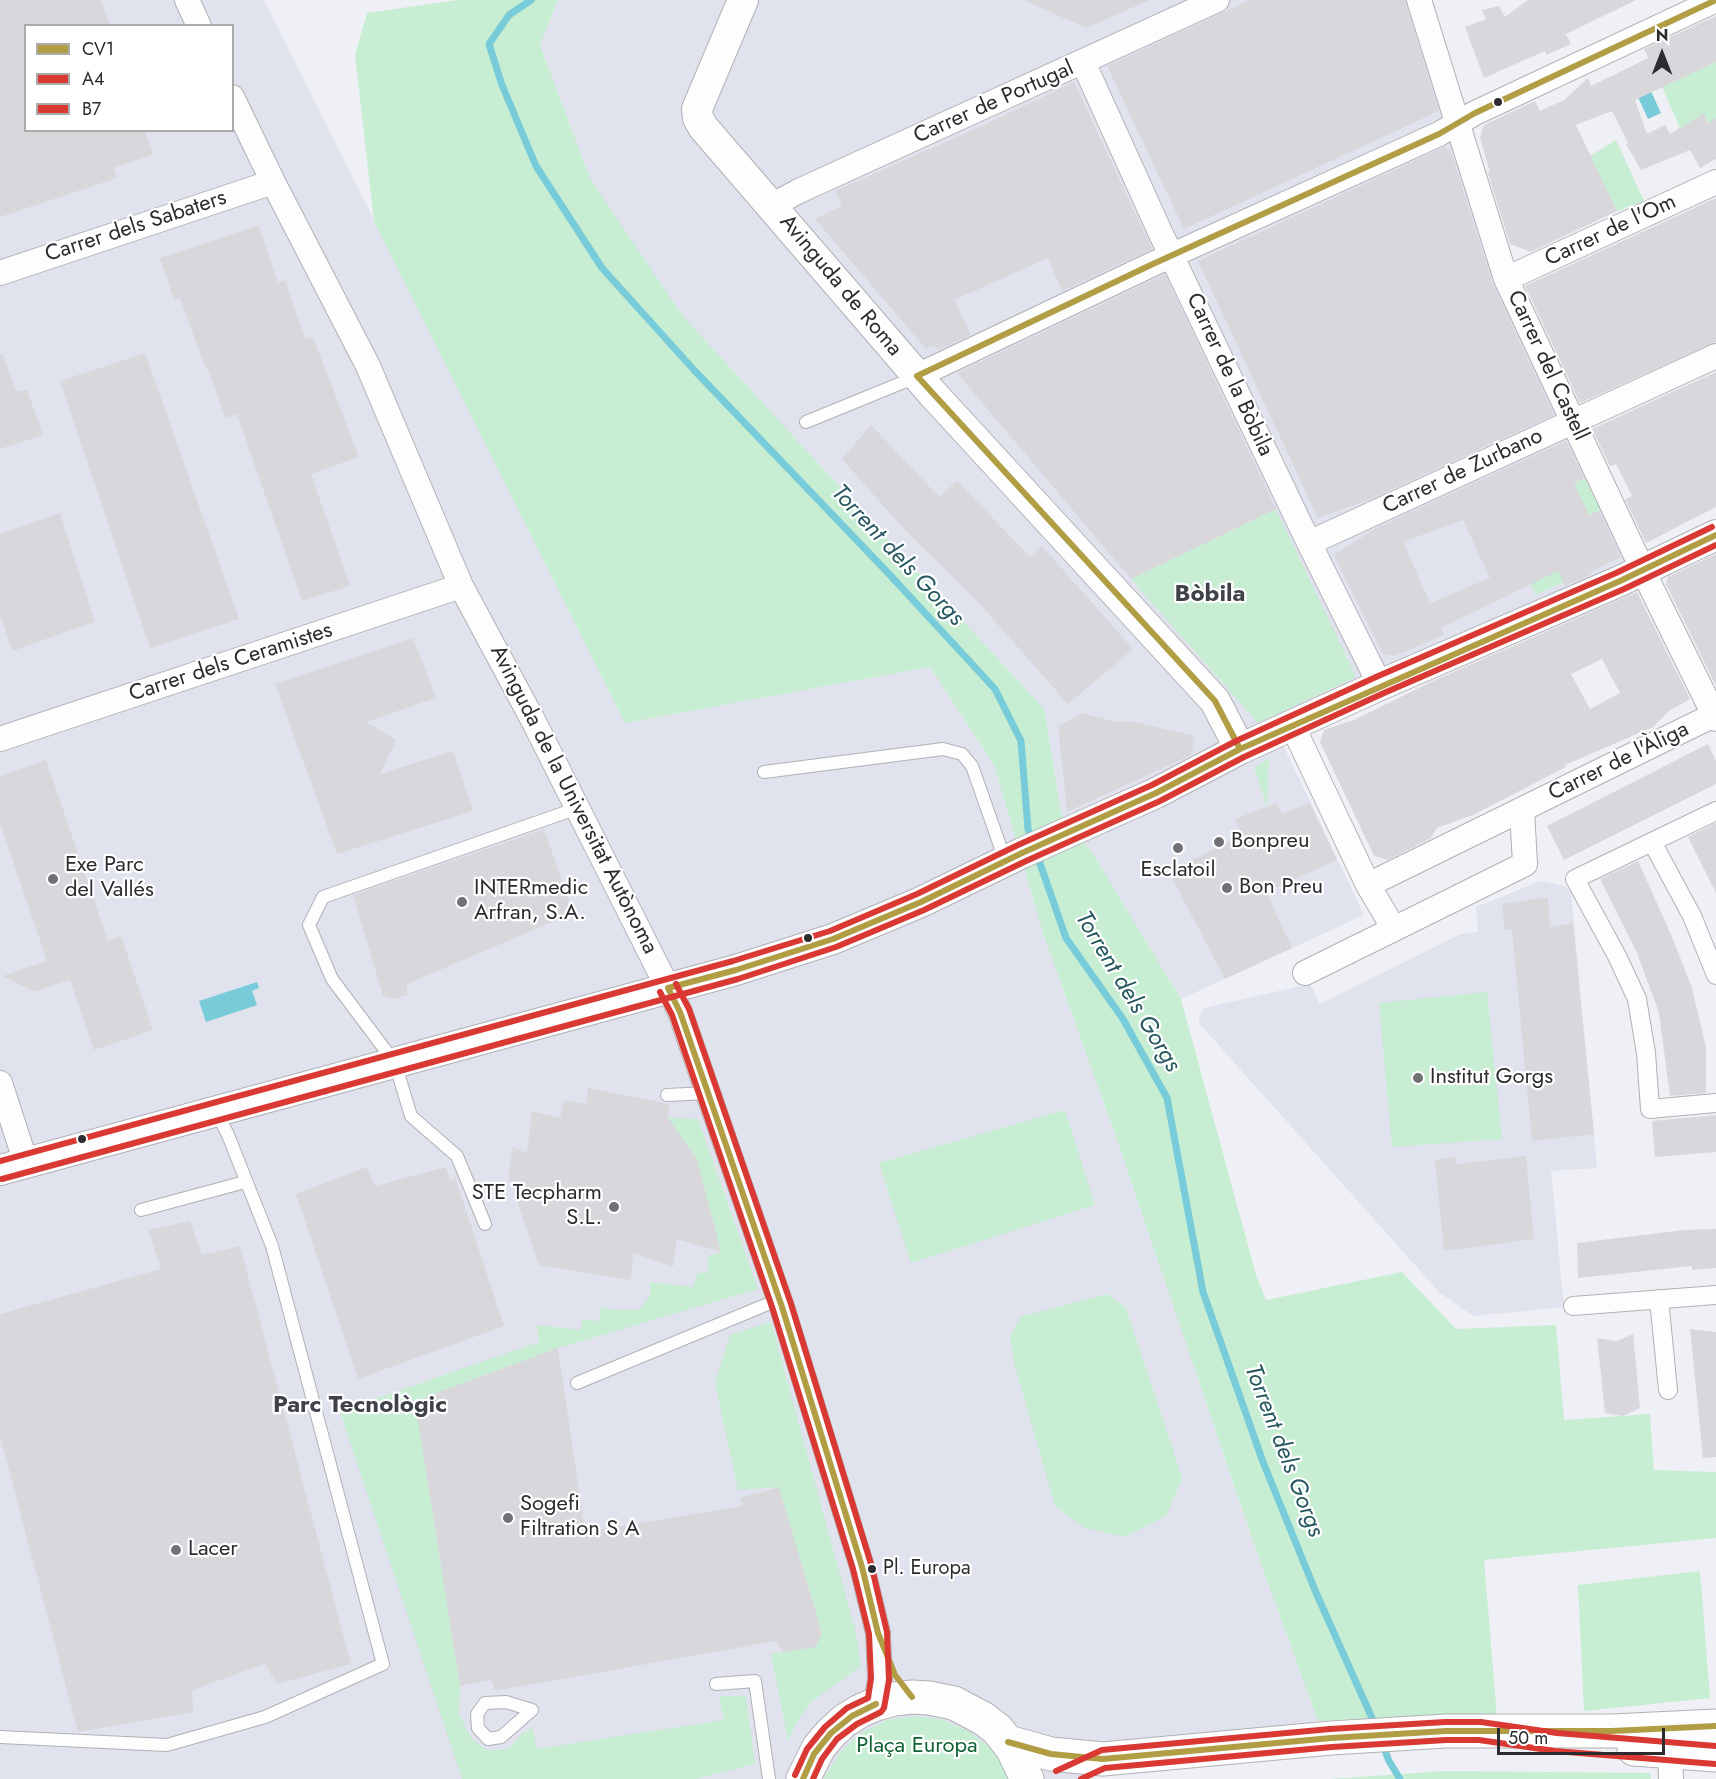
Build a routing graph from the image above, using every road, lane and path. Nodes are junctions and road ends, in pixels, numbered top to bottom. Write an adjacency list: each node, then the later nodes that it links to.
1 (187, 0): 6 (street)
2 (743, 0): 12 (street, Avinguda de Roma)
3 (1217, 0): 7 (street, Carrer de Portugal)
4 (1419, 0): 9 (street, Carrer del Castell)
5 (1716, 0): 9 (street)
6 (198, 24)
7 (1083, 62): 12 (street, Carrer de Portugal); 13 (street, Carrer de la Bòbila)
8 (234, 101): 10 (street, Avinguda de la Universitat Autònoma)
9 (1457, 125): 13 (street); 15 (street, Carrer del Castell)
10 (273, 182): 14 (street, Carrer dels Sabaters); 23 (street, Avinguda de la Universitat Autònoma)
11 (1716, 182): 15 (street, Carrer de l'Om)
12 (771, 206): 17 (street, Avinguda de Roma)
13 (1172, 255): 17 (street); 21 (street, Carrer de la Bòbila)
14 (0, 273)
15 (1506, 279): 18 (street, Carrer del Castell)
16 (1716, 356): 18 (street, Carrer de Zurbano)
17 (917, 376): 19 (lane); 28 (street, Avinguda de Roma)
18 (1573, 421): 21 (street, Carrer de Zurbano); 22 (street, Carrer del Castell)
19 (807, 422)
20 (1716, 535): 22 (street)
21 (1309, 543): 24 (street, Carrer de la Bòbila)
22 (1643, 570): 24 (street); 25 (street, Carrer del Castell)
23 (461, 586): 27 (street, Carrer dels Ceramistes); 30 (street, Avinguda de la Universitat Autònoma)
24 (1380, 685): 26 (street)
25 (1715, 716): 31 (street, Carrer de l'Àliga)
26 (1287, 728): 28 (street); 35 (street)
27 (0, 739)
28 (1237, 742): 34 (street)
29 (764, 772): 34 (lane)
30 (578, 808): 39 (street, Avinguda de la Universitat Autònoma); 40 (lane)
31 (1522, 810): 35 (street, Carrer de l'Àliga); 36 (street, Carrer de l'Àliga)
32 (1716, 811): 33 (street)
33 (1652, 842): 38 (street); 44 (street)
34 (1014, 857): 39 (street)
35 (1368, 885): 36 (street)
36 (1394, 929): 37 (street, Carrer de l'Àliga)
37 (1305, 973)
38 (1716, 975)
39 (668, 988): 40 (street); 42 (street, Avinguda de la Universitat Autònoma)
40 (395, 1063): 45 (street); 49 (lane)
41 (0, 1083): 46 (street)
42 (708, 1093): 43 (lane); 51 (street, Avinguda de la Universitat Autònoma)
43 (667, 1095)
44 (1716, 1102)
45 (216, 1112): 46 (street); 47 (lane)
46 (13, 1167)
47 (245, 1182): 48 (lane); 62 (lane)
48 (141, 1210)
49 (485, 1224)
50 (1716, 1295): 52 (street)
51 (780, 1299): 54 (lane); 56 (street, Avinguda de la Universitat Autònoma)
52 (1659, 1299): 53 (street); 55 (street)
53 (1573, 1306)
54 (577, 1383)
55 (1668, 1390)
56 (878, 1633): 58 (street, Avinguda de la Universitat Autònoma); 59 (street, Avinguda de la Universitat Autònoma)
57 (716, 1684): 67 (lane)
58 (912, 1697): 59 (main road); 63 (main road)
59 (876, 1704): 68 (main road)
60 (1716, 1726): 61 (main road)
61 (1480, 1731): 65 (main road); 66 (main road)
62 (0, 1737)
63 (1008, 1742): 65 (main road); 69 (main road)
64 (1716, 1755): 66 (main road)
65 (1103, 1759): 70 (main road)
66 (1670, 1765)
67 (769, 1779)
68 (803, 1779)
69 (1027, 1779)
70 (1060, 1779)

